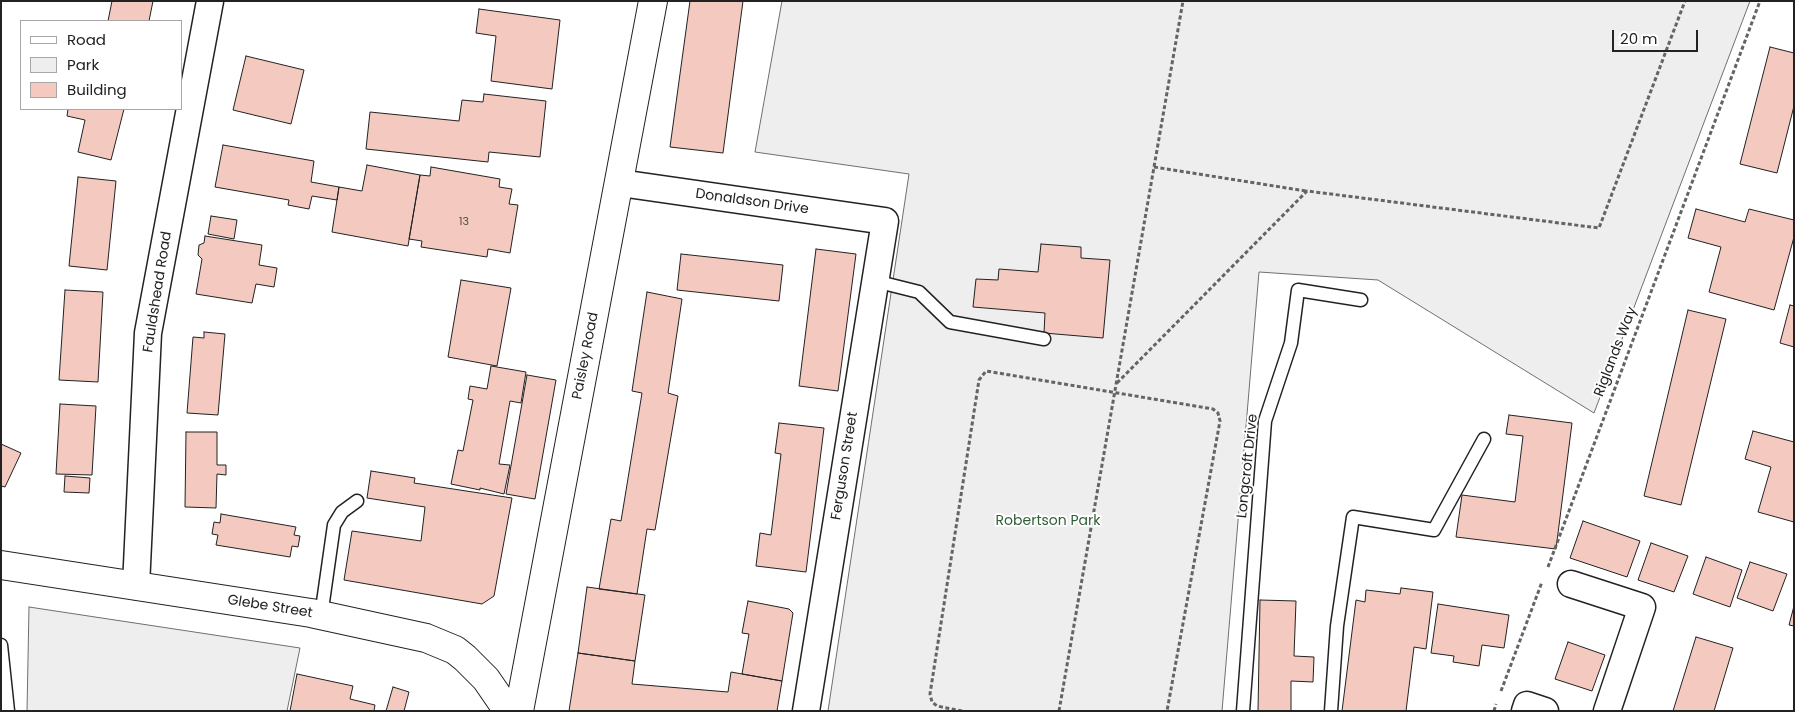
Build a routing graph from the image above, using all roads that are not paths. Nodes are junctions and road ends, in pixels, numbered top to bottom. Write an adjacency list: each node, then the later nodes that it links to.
1 (210, 1): 12 (street, Fauldshead Road)
2 (653, 1): 3 (main road, Paisley Road)
3 (620, 183): 4 (street, Donaldson Drive); 17 (main road, Paisley Road)
4 (885, 220): 5 (street, Ferguson Street)
5 (875, 281): 7 (lane); 18 (street, Ferguson Street)
6 (1361, 300): 19 (lane, Longcroft Drive)
7 (1044, 339)
8 (1484, 439): 20 (lane)
9 (357, 501): 13 (lane)
10 (1, 566): 12 (main road, Glebe Street)
11 (1571, 584): 23 (street)
12 (136, 586): 13 (main road, Glebe Street)
13 (321, 616): 16 (main road, Glebe Street)
14 (1, 645): 15 (lane)
15 (8, 711)
16 (508, 711)
17 (519, 711)
18 (806, 711)
19 (1243, 711)
20 (1331, 711)
21 (1525, 711): 22 (street)
22 (1546, 711)
23 (1608, 711)

